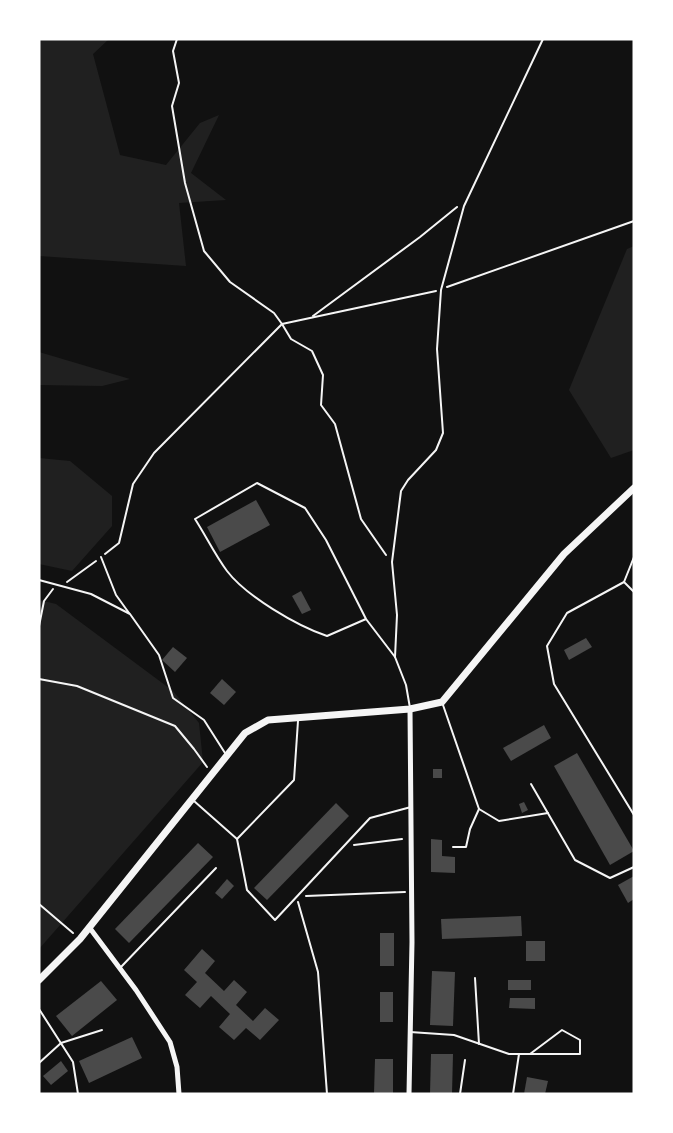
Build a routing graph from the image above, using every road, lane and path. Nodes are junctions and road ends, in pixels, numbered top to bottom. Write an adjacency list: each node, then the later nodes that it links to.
1 (177, 39): 7 (path)
2 (543, 39): 3 (lane)
3 (470, 195): 5 (lane); 6 (path)
4 (634, 221): 5 (path)
5 (441, 290): 6 (path); 11 (lane)
6 (311, 318): 7 (path)
7 (282, 324): 9 (path); 11 (path)
8 (634, 488): 24 (street)
9 (101, 557): 17 (path); 19 (lane)
10 (634, 557): 13 (lane)
11 (392, 562): 22 (lane)
12 (634, 564): 13 (lane)
13 (630, 566): 15 (lane)
14 (39, 580): 16 (lane)
15 (624, 582): 18 (lane); 34 (lane)
16 (57, 584): 17 (lane); 21 (path)
17 (62, 586): 19 (lane)
18 (634, 592)
19 (130, 614): 27 (lane)
20 (366, 619): 20 (lane); 22 (lane)
21 (39, 626)
22 (395, 657): 25 (lane)
23 (39, 679): 28 (path)
24 (442, 702): 25 (street); 32 (lane)
25 (410, 709): 26 (street); 31 (street)
26 (298, 718): 27 (street); 36 (lane)
27 (227, 755): 28 (street)
28 (212, 774): 30 (street)
29 (531, 784): 33 (lane)
30 (192, 799): 36 (lane); 44 (street)
31 (411, 807): 35 (street); 37 (lane)
32 (479, 808): 33 (lane); 38 (lane)
33 (548, 813): 39 (lane)
34 (634, 815)
35 (411, 838): 37 (path); 41 (street)
36 (237, 839): 42 (lane)
37 (344, 846): 42 (lane)
38 (453, 847)
39 (634, 867)
40 (216, 868): 46 (lane)
41 (411, 891): 42 (path); 51 (street)
42 (297, 896): 60 (path)
43 (39, 904): 45 (path)
44 (89, 927): 45 (street); 46 (street)
45 (80, 939): 48 (street)
46 (120, 968): 59 (street)
47 (475, 978): 53 (lane)
48 (39, 980)
49 (39, 1010): 52 (lane)
50 (102, 1030): 52 (lane)
51 (410, 1032): 53 (lane); 61 (street)
52 (61, 1043): 57 (lane); 58 (lane)
53 (479, 1044): 54 (lane)
54 (519, 1054): 55 (lane); 63 (lane)
55 (530, 1054): 55 (lane)
56 (465, 1060): 62 (lane)
57 (39, 1064)
58 (78, 1094)
59 (179, 1094)
60 (327, 1094)
61 (409, 1094)
62 (460, 1094)
63 (513, 1094)

